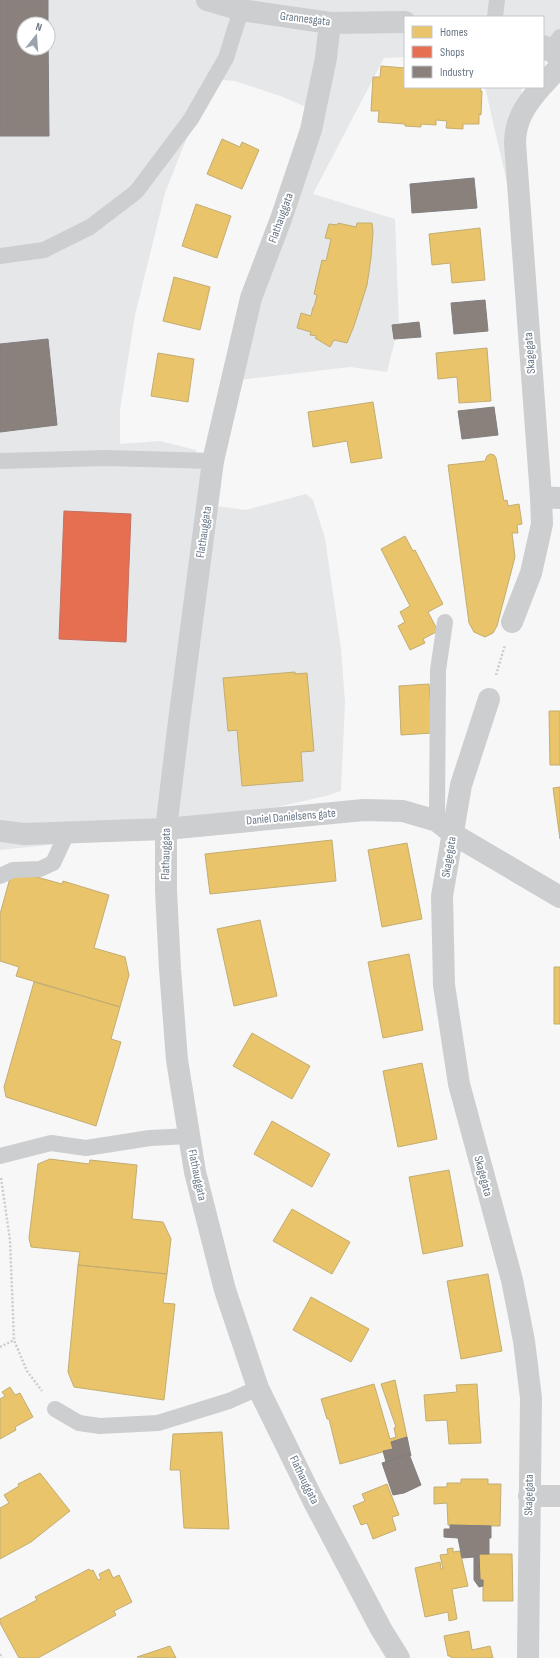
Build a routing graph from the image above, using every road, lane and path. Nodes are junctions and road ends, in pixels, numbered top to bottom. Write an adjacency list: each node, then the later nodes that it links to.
1 (207, 0): 3 (street, Grannesgata)
2 (497, 0): 4 (lane)
3 (241, 10): 6 (street, Grannesgata); 10 (lane)
4 (495, 16)
5 (404, 22): 6 (street, Grannesgata)
6 (330, 23): 12 (street, Flathauggata)
7 (555, 51): 8 (street, Skagegata)
8 (544, 81)
9 (541, 88): 13 (street, Skagegata)
10 (0, 256)
11 (0, 461): 12 (lane)
12 (213, 461): 18 (street, Flathauggata)
13 (551, 498): 15 (street, Skagegata)
14 (445, 622): 17 (lane)
15 (512, 622): 16 (path)
16 (489, 699): 17 (street, Skagegata)
17 (445, 828): 18 (street, Daniel Danielsens gate); 22 (street, Daniel Danielsens gate); 30 (street, Skagegata)
18 (166, 829): 20 (street, Daniel Danielsens gate); 23 (street, Flathauggata)
19 (0, 831): 20 (street, Daniel Danielsens gate)
20 (66, 833): 21 (lane)
21 (0, 876)
22 (560, 897)
23 (189, 1136): 24 (lane); 28 (street, Flathauggata)
24 (0, 1156)
25 (0, 1174): 26 (path)
26 (14, 1340): 27 (path); 29 (path)
27 (0, 1347)
28 (258, 1388): 29 (lane); 34 (street, Flathauggata)
29 (55, 1409)
30 (529, 1496): 31 (street); 35 (street, Skagegata)
31 (560, 1496)
32 (0, 1654): 33 (path)
33 (2, 1658)
34 (399, 1658)
35 (528, 1658)

